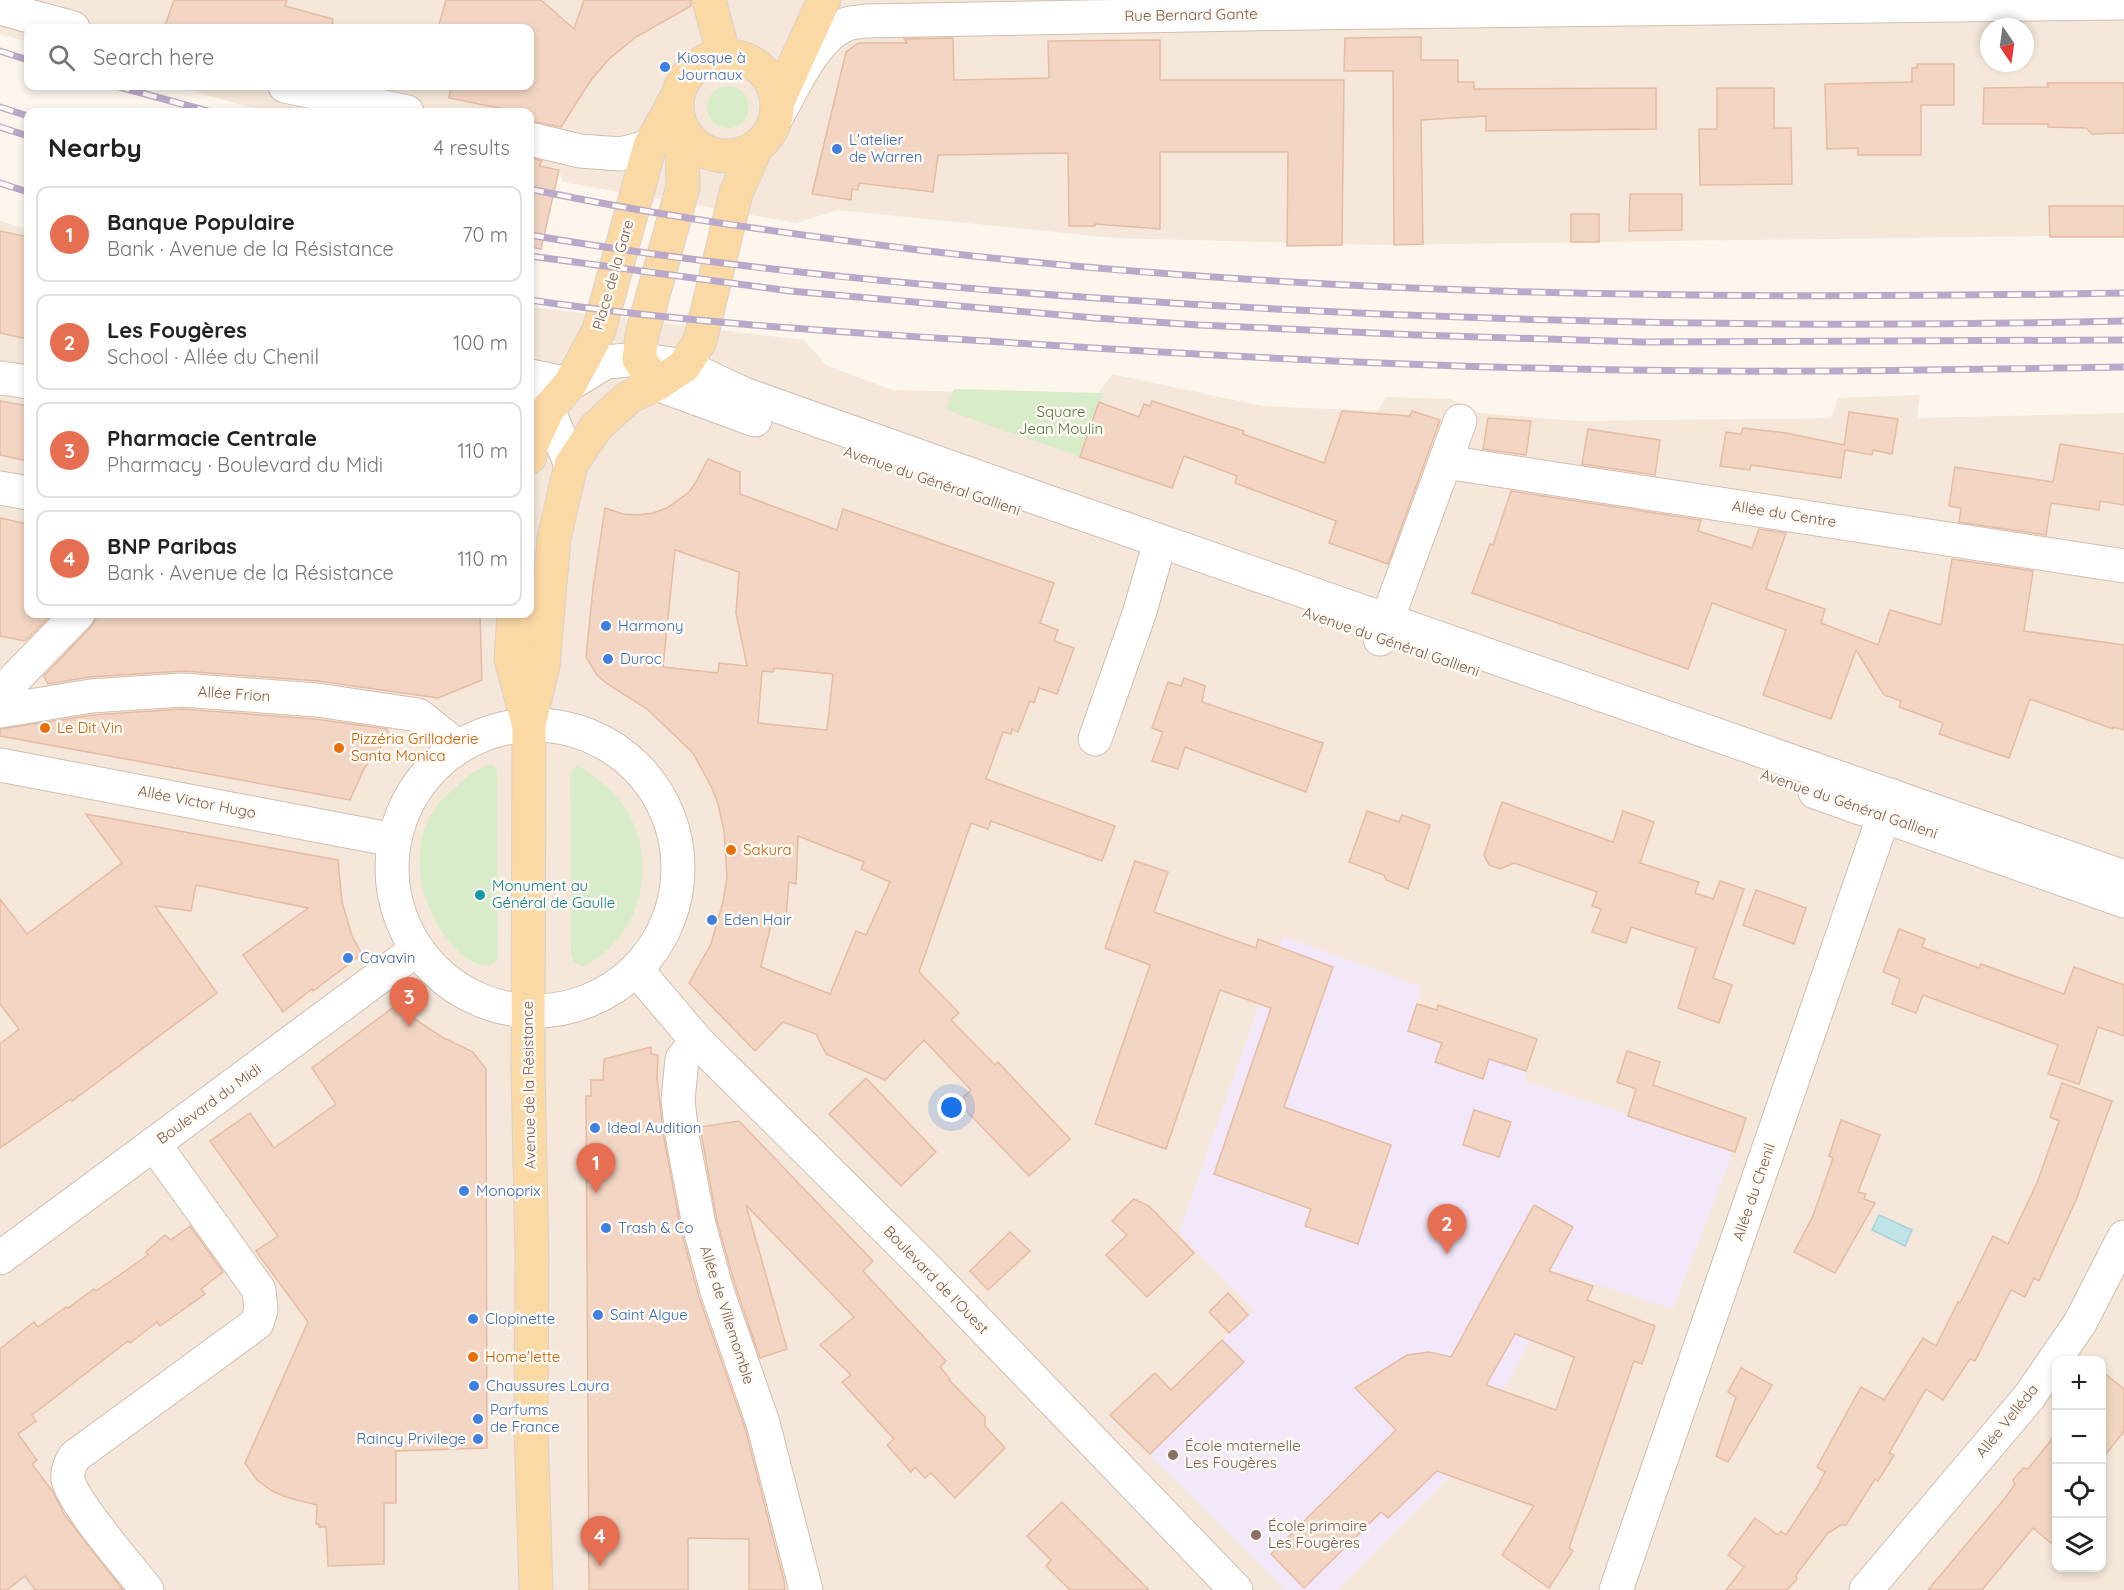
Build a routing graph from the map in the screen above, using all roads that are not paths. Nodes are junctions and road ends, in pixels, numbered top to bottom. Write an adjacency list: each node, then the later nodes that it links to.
1 (709, 0): 7 (main road)
2 (824, 0): 11 (main road)
3 (2110, 2): 4 (street, Rue Bernard Gante)
4 (1307, 7): 11 (street, Rue Bernard Gante)
5 (0, 8): 6 (street)
6 (58, 24)
7 (724, 56): 9 (main road, Place de la Gare); 11 (main road)
8 (304, 90): 10 (street)
9 (678, 95): 12 (main road); 14 (main road, Place de la Gare)
10 (388, 108)
11 (777, 110): 15 (main road)
12 (682, 129): 15 (main road); 17 (main road)
13 (534, 140): 14 (street)
14 (650, 146): 19 (main road, Place de la Gare)
15 (756, 148): 16 (main road)
16 (684, 366): 17 (street, Avenue du Général Gallieni); 31 (street, Avenue du Général Gallieni)
17 (648, 372): 19 (street); 24 (main road); 27 (street, Avenue du Général Gallieni)
18 (534, 377): 19 (street)
19 (570, 384): 20 (main road, Place de la Gare)
20 (539, 398): 22 (main road, Place de la Gare); 24 (street)
21 (1460, 421): 23 (street)
22 (534, 427)
23 (1445, 462): 28 (street, Allée du Centre); 31 (street)
24 (571, 465): 34 (main road, Avenue de la Résistance)
25 (0, 488): 26 (street)
26 (24, 493)
27 (1155, 559): 31 (street, Avenue du Général Gallieni); 35 (street)
28 (2124, 566)
29 (74, 618): 32 (street)
30 (514, 618): 34 (main road, Avenue de la Résistance)
31 (1384, 629): 38 (street, Avenue du Général Gallieni)
32 (0, 694)
33 (0, 711): 36 (street, Allée Frion)
34 (529, 724): 36 (street); 43 (street); 44 (main road, Avenue de la Résistance)
35 (1095, 739)
36 (458, 747): 39 (street)
37 (0, 765): 39 (street, Allée Victor Hugo)
38 (1888, 806): 40 (street, Avenue du Général Gallieni); 41 (street, Avenue du Général Gallieni); 53 (street, Allée du Chenil)
39 (394, 840): 42 (street)
40 (2124, 877)
41 (2124, 901)
42 (417, 950): 44 (street); 46 (street, Boulevard du Midi)
43 (636, 969): 44 (street); 45 (street, Boulevard de l'Ouest)
44 (529, 1011): 50 (main road, Avenue de la Résistance)
45 (697, 1041): 51 (street, Allée de Villemomble); 52 (street, Boulevard de l'Ouest)
46 (154, 1144): 48 (street, Boulevard du Midi); 49 (street)
47 (2124, 1237): 54 (street, Allée Velléda)
48 (0, 1258)
49 (147, 1590)
50 (536, 1590)
51 (806, 1590)
52 (1236, 1590)
53 (1616, 1590)
54 (1866, 1590)

